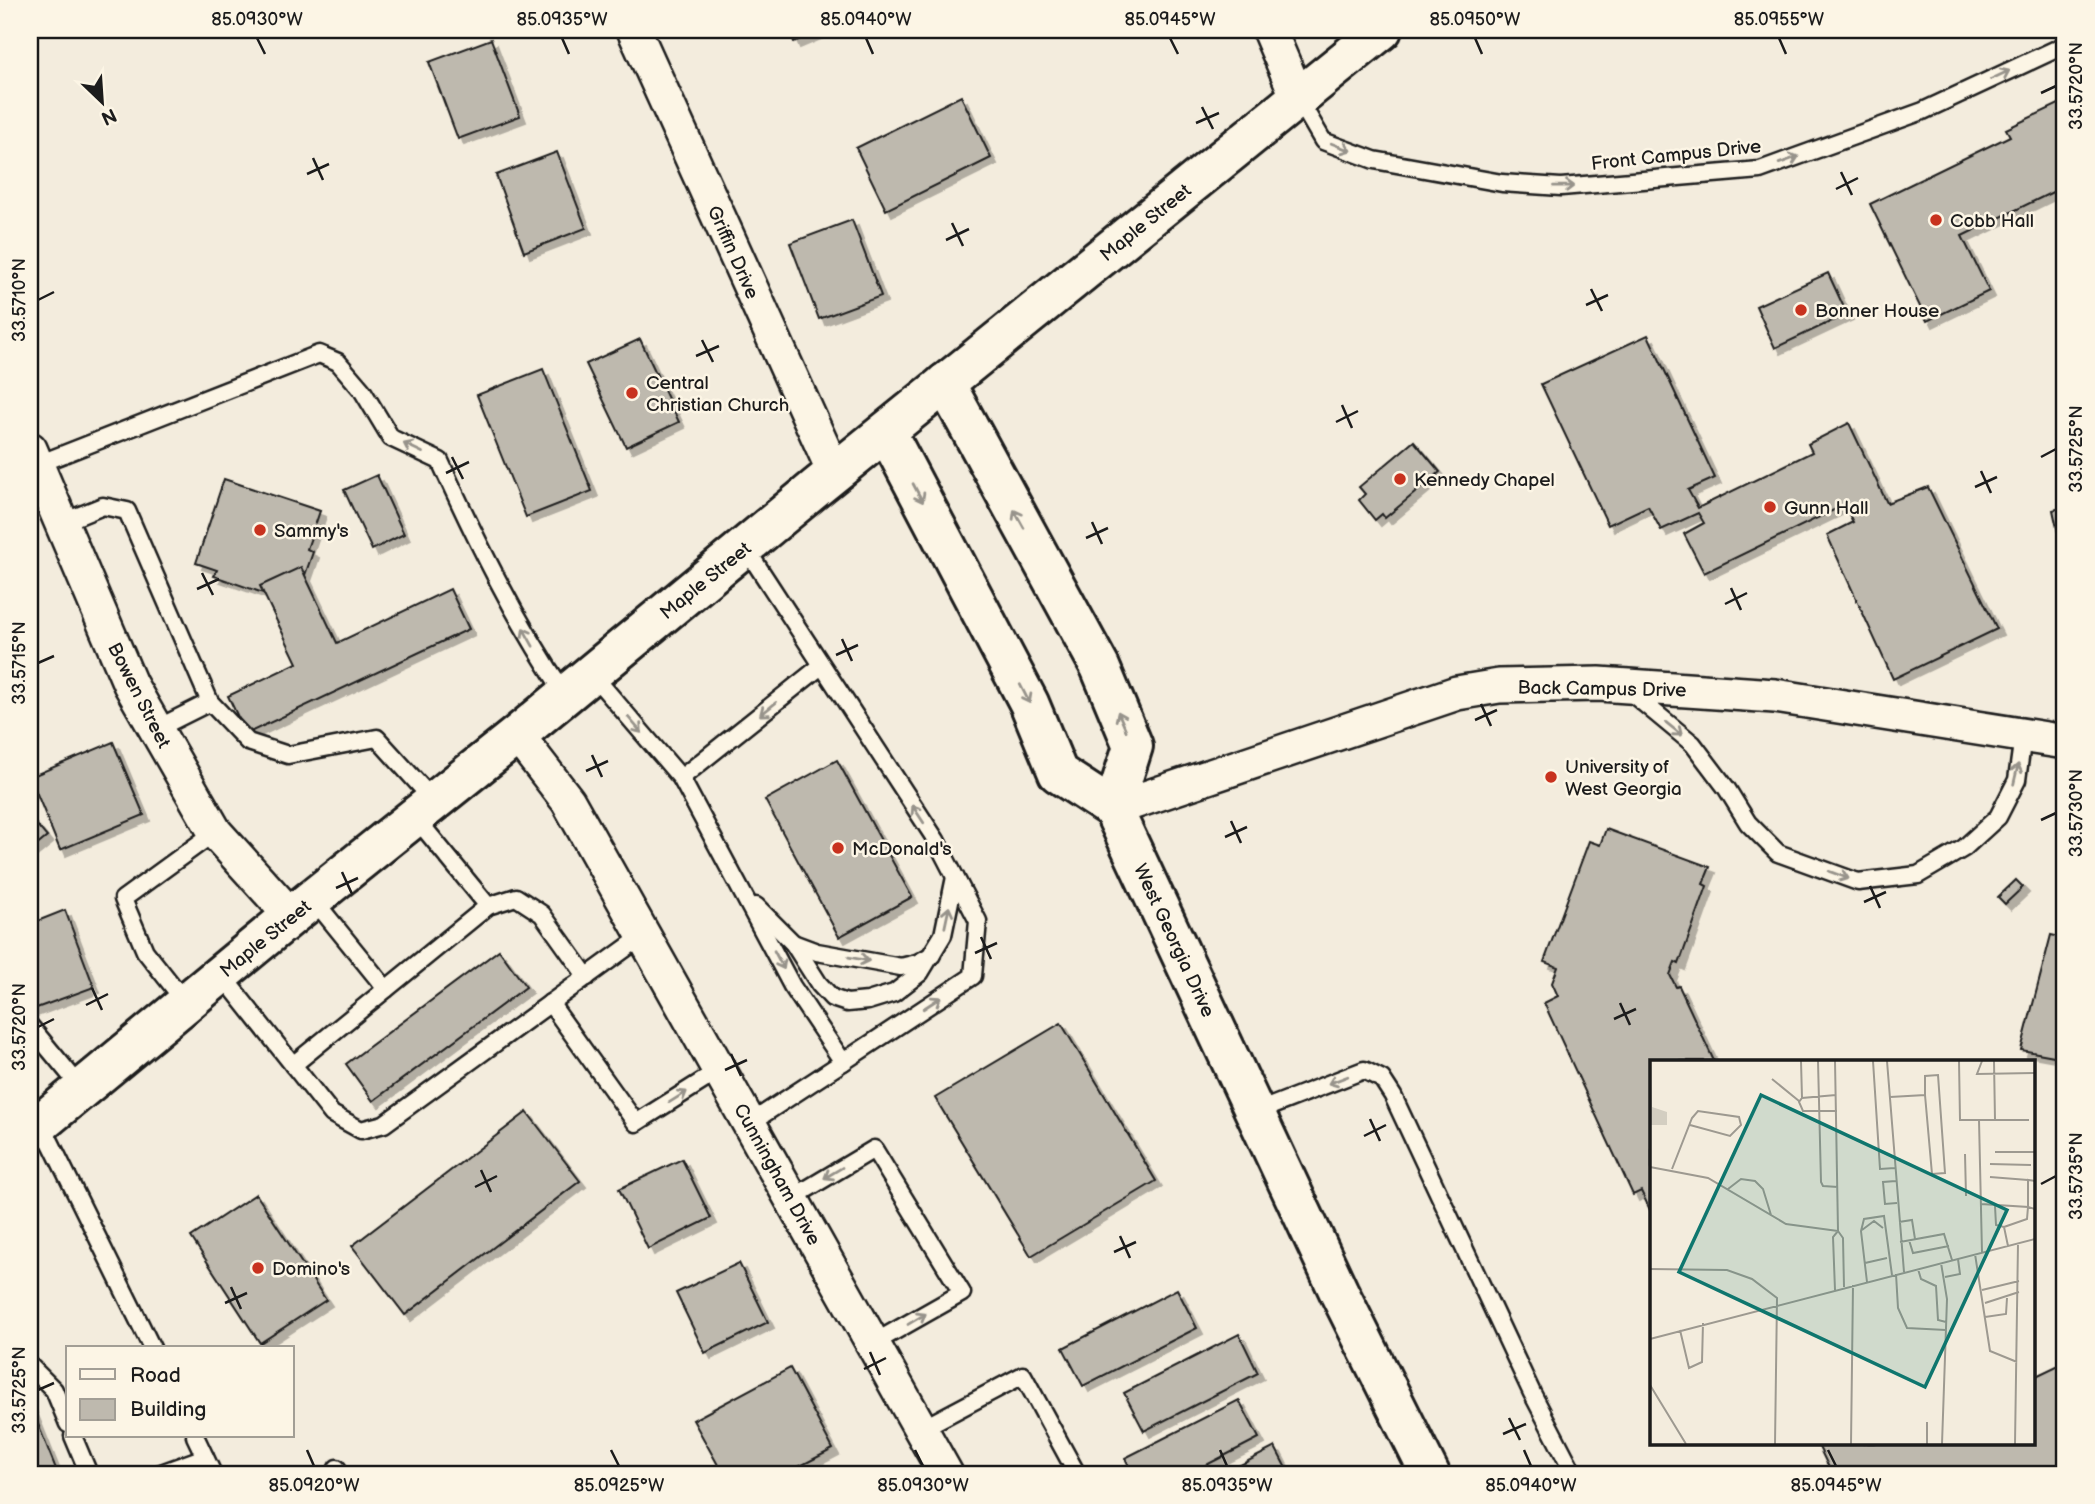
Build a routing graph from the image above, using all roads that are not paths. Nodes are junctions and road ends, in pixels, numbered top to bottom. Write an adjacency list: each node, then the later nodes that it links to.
1 (634, 30): 9 (street, Griffin Drive)
2 (1269, 30): 5 (street)
3 (1382, 30): 5 (main road, Maple Street)
4 (2065, 45): 5 (lane, Front Campus Drive, one-way to 4)
5 (1298, 99): 6 (main road, Maple Street)
6 (945, 383): 7 (main road, Maple Street); 21 (main road, one-way to 6)
7 (887, 433): 9 (main road, Maple Street); 21 (main road, one-way to 21)
8 (33, 457): 10 (street, Bowen Street); 13 (lane, one-way to 8)
9 (835, 474): 11 (main road, Maple Street)
10 (61, 523): 15 (lane); 16 (street, Bowen Street)
11 (745, 547): 12 (lane); 13 (main road, Maple Street)
12 (821, 666): 20 (lane, one-way to 20); 24 (lane, one-way to 12)
13 (578, 684): 17 (main road, Maple Street); 20 (lane, one-way to 20)
14 (1621, 685): 18 (street, Back Campus Drive); 18 (lane, one-way to 18); 21 (street, Back Campus Drive)
15 (210, 702): 16 (lane); 22 (lane)
16 (156, 729): 23 (street, Bowen Street)
17 (517, 735): 22 (main road, Maple Street); 28 (street, Cunningham Drive)
18 (2023, 736): 19 (street, Back Campus Drive)
19 (2065, 742)
20 (681, 778): 25 (lane)
21 (1113, 808): 41 (main road, West Georgia Drive)
22 (424, 809): 26 (lane); 27 (main road, Maple Street)
23 (215, 832): 27 (street, Bowen Street); 34 (lane)
24 (956, 877): 30 (lane, one-way to 24); 37 (lane, one-way to 24)
25 (744, 894): 29 (lane); 37 (lane, one-way to 37)
26 (488, 906): 32 (lane); 33 (lane)
27 (302, 907): 31 (main road, Maple Street); 33 (lane)
28 (644, 935): 32 (lane); 39 (street, Cunningham Drive)
29 (793, 943): 30 (lane, one-way to 30); 30 (lane)
30 (933, 954)
31 (221, 974): 34 (main road, Maple Street); 38 (lane)
32 (587, 977): 35 (lane)
33 (386, 989): 38 (lane)
34 (186, 1003): 40 (main road, Maple Street)
35 (550, 1003): 38 (lane); 39 (lane, one-way to 39)
36 (30, 1026): 40 (lane)
37 (843, 1062): 42 (lane)
38 (293, 1065)
39 (720, 1070): 42 (street, Cunningham Drive)
40 (82, 1089): 43 (main road, Maple Street)
41 (1256, 1112): 58 (main road, West Georgia Drive); 59 (lane, one-way to 41)
42 (750, 1123): 44 (street, Cunningham Drive)
43 (36, 1127): 46 (lane)
44 (792, 1198): 45 (street, Cunningham Drive); 45 (lane, one-way to 44)
45 (873, 1344): 49 (street, Cunningham Drive)
46 (151, 1346)
47 (30, 1366): 48 (lane)
48 (66, 1419)
49 (921, 1429): 56 (street, Cunningham Drive); 57 (lane)
50 (74, 1438): 53 (lane)
51 (196, 1438): 52 (lane)
52 (205, 1457): 54 (lane); 55 (lane)
53 (89, 1474)
54 (158, 1474)
55 (214, 1474)
56 (946, 1474)
57 (1077, 1474)
58 (1430, 1474)
59 (1574, 1474)

